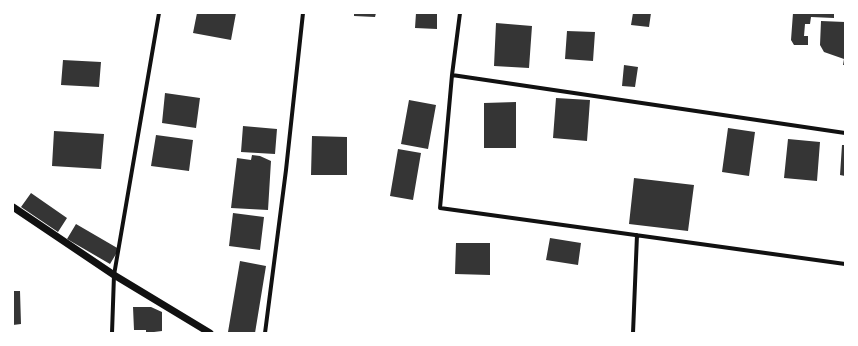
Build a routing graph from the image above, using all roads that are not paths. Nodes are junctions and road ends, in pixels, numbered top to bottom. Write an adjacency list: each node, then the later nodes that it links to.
1 (159, 13): 9 (street)
2 (302, 13): 12 (street)
3 (460, 13): 4 (street)
4 (452, 75): 5 (street); 7 (street)
5 (845, 133)
6 (13, 207): 9 (street)
7 (637, 235): 8 (street); 13 (street)
8 (845, 264)
9 (114, 275): 10 (street); 11 (street)
10 (112, 333)
11 (210, 333)
12 (265, 333)
13 (633, 333)

